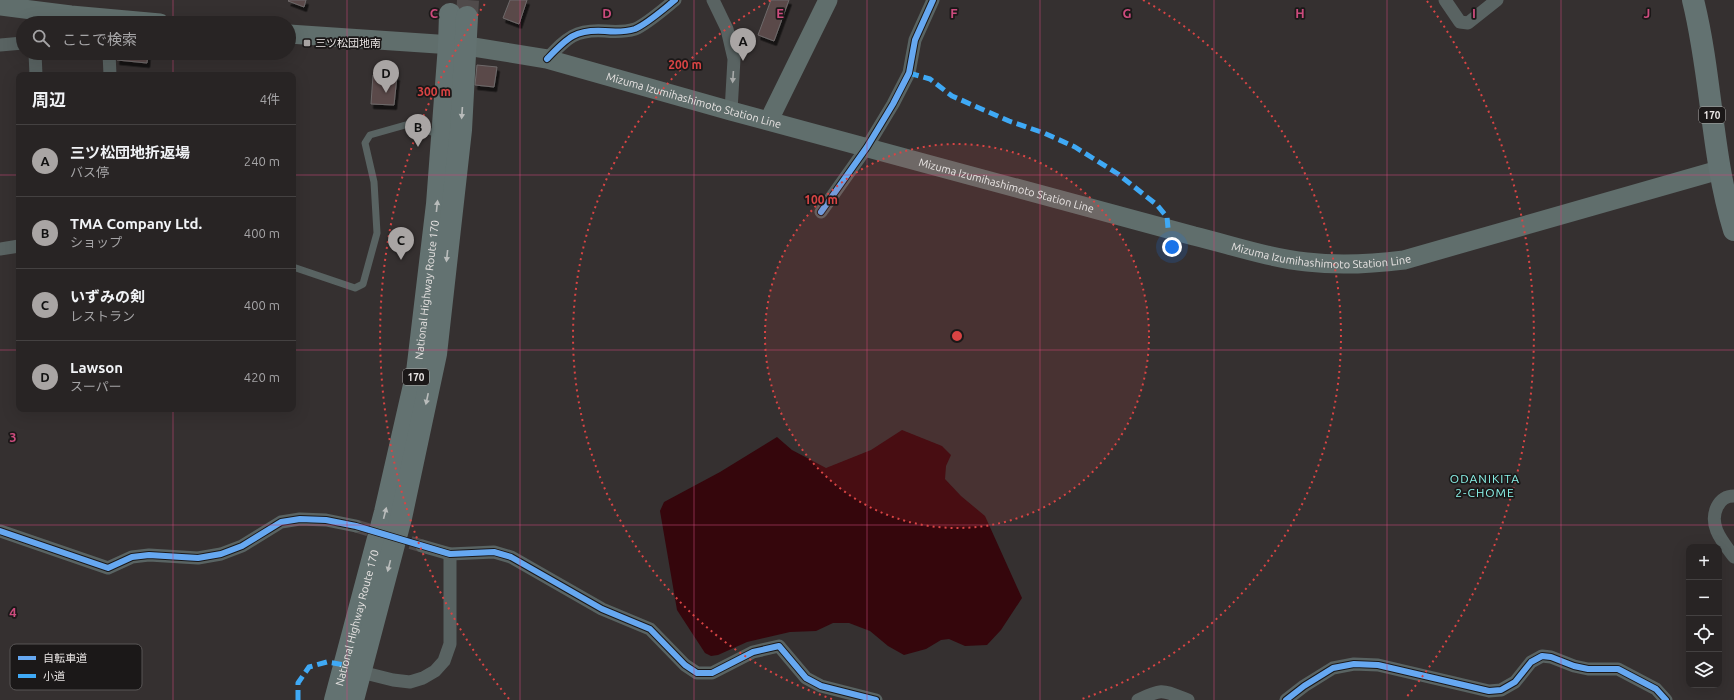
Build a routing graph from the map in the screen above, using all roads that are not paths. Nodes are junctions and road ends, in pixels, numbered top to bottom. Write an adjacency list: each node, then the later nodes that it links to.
1 (675, 0): 15 (street)
2 (713, 0): 20 (street, one-way to 20)
3 (828, 0): 21 (main road)
4 (933, 0): 23 (street)
5 (1445, 0): 6 (street)
6 (1497, 0)
7 (1693, 0): 24 (highway, 170)
8 (0, 6): 10 (main road)
9 (458, 15): 14 (highway, National Highway Route 170 / 170)
10 (29, 16)
11 (296, 34): 14 (main road, Mizuma Izumihashimoto Station Line)
12 (16, 43): 13 (street)
13 (0, 44)
14 (458, 46): 15 (main road, Mizuma Izumihashimoto Station Line); 22 (highway, National Highway Route 170 / 170); 36 (highway, National Highway Route 170 / 170, one-way to 36)
15 (548, 59): 20 (main road, Mizuma Izumihashimoto Station Line)
16 (35, 60): 18 (street)
17 (109, 60): 19 (street)
18 (36, 72)
19 (110, 72)
20 (731, 110): 21 (main road, Mizuma Izumihashimoto Station Line)
21 (769, 120): 23 (main road, Mizuma Izumihashimoto Station Line)
22 (442, 136): 29 (lane); 37 (highway, National Highway Route 170 / 170, one-way to 22)
23 (867, 147): 24 (main road, Mizuma Izumihashimoto Station Line); 25 (street)
24 (1719, 170): 26 (highway, 170)
25 (821, 212)
26 (1734, 230)
27 (16, 246): 28 (street)
28 (0, 249)
29 (296, 268)
30 (1734, 496): 35 (street)
31 (356, 526): 32 (street)
32 (0, 531)
33 (422, 546): 34 (street)
34 (450, 554): 36 (street); 39 (street)
35 (1734, 557)
36 (361, 672): 38 (highway, National Highway Route 170 / 170)
37 (335, 700)
38 (354, 700)
39 (876, 700)
40 (1138, 700): 41 (street)
41 (1188, 700)
42 (1286, 700): 43 (street)
43 (1666, 700)

